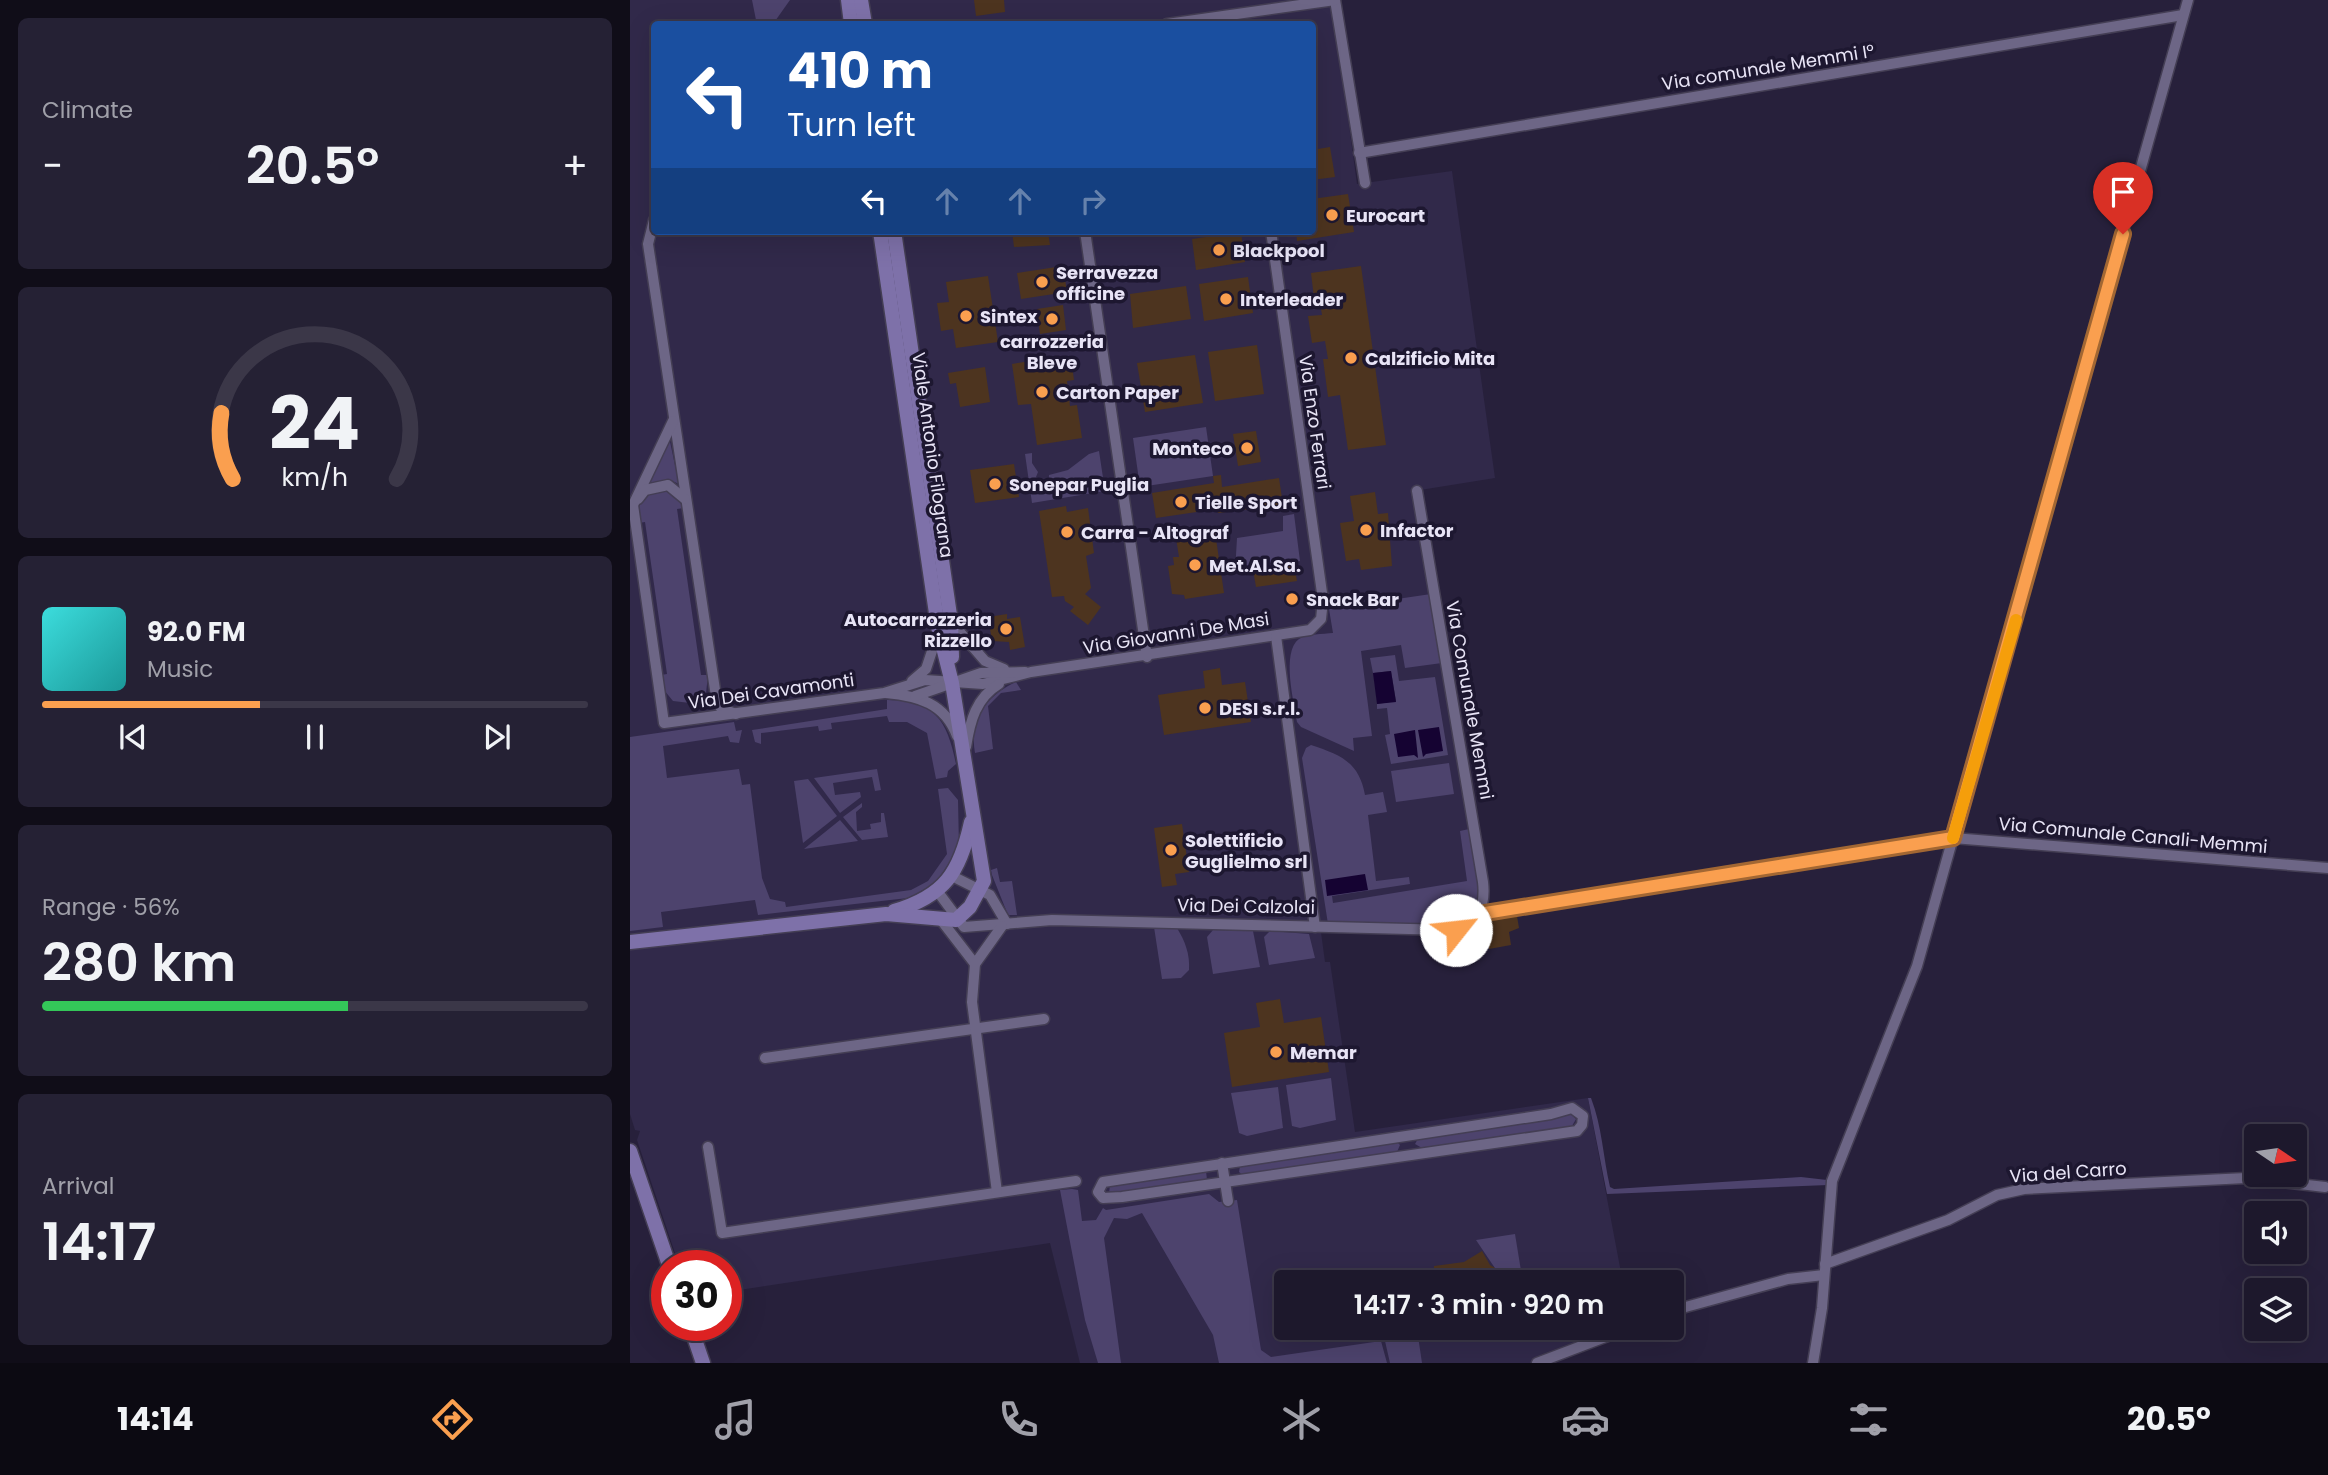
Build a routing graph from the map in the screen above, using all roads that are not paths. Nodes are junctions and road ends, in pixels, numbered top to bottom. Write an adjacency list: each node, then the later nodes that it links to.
1 (848, 0): 7 (main road)
2 (861, 0): 8 (main road)
3 (1335, 0): 6 (street); 10 (street)
4 (2188, 0): 5 (street)
5 (2183, 15): 10 (street, Via comunale Memmi I°); 33 (street)
6 (1241, 19): 9 (street)
7 (851, 21)
8 (864, 21)
9 (1211, 21)
10 (1359, 153): 11 (street)
11 (1365, 183)
12 (651, 232): 17 (street)
13 (881, 235): 22 (main road, Viale Antonio Filograna)
14 (895, 235): 22 (main road, Viale Antonio Filograna)
15 (1086, 235): 24 (street)
16 (1272, 235): 21 (street, Via Enzo Ferrari)
17 (673, 421): 19 (street); 20 (street)
18 (1418, 491): 39 (street, Via Comunale Memmi)
19 (687, 501): 20 (street); 30 (street)
20 (633, 505): 30 (street, Via Dei Cavamonti)
21 (1321, 619): 23 (street, Via Giovanni De Masi)
22 (945, 624): 25 (street); 26 (street); 27 (main road, Viale Antonio Filograna)
23 (1276, 636): 24 (street, Via Giovanni De Masi); 43 (street)
24 (1147, 657): 25 (street, Via Giovanni De Masi)
25 (1007, 675): 27 (street, Via Giovanni De Masi); 31 (street)
26 (910, 682): 27 (street, Via Giovanni De Masi); 28 (street)
27 (952, 683): 29 (street); 31 (main road, Viale Antonio Filograna)
28 (884, 693): 29 (street); 30 (street, Via Dei Cavamonti)
29 (915, 696): 31 (street)
30 (740, 715)
31 (964, 755): 32 (main road, Viale Antonio Filograna)
32 (973, 814): 35 (main road); 36 (main road, Viale Antonio Filograna)
33 (1953, 838): 34 (street, Via Comunale Canali-Memmi); 39 (street, Via Comunale Canali-Memmi); 60 (street)
34 (2328, 867)
35 (952, 876): 36 (street); 37 (main road)
36 (981, 888): 41 (main road); 42 (street)
37 (938, 892): 38 (main road); 41 (street)
38 (886, 914): 40 (main road); 44 (main road)
39 (1479, 914): 43 (street, Via Dei Calzolai)
40 (940, 920): 41 (main road); 45 (street)
41 (956, 920): 42 (street, Via Dei Calzolai)
42 (1004, 925): 43 (street, Via Dei Calzolai); 45 (street)
43 (1315, 927)
44 (630, 942)
45 (975, 964): 47 (street)
46 (1044, 1019): 47 (street)
47 (974, 1027): 48 (street); 57 (street)
48 (765, 1058)
49 (1407, 1136): 52 (street); 52 (street); 53 (street)
50 (708, 1147): 57 (street)
51 (630, 1151): 59 (main road)
52 (1409, 1153): 55 (street)
53 (1222, 1163): 55 (street); 55 (street)
54 (1076, 1181): 57 (street)
55 (1225, 1182): 58 (street)
56 (2325, 1187): 60 (street, Via del Carro)
57 (997, 1192)
58 (1228, 1201)
59 (664, 1250)
60 (1825, 1269): 61 (street, Via del Carro); 66 (street)
61 (1684, 1307)
62 (1597, 1340): 65 (street)
63 (695, 1341): 64 (main road)
64 (703, 1363)
65 (1537, 1363)
66 (1813, 1363)

